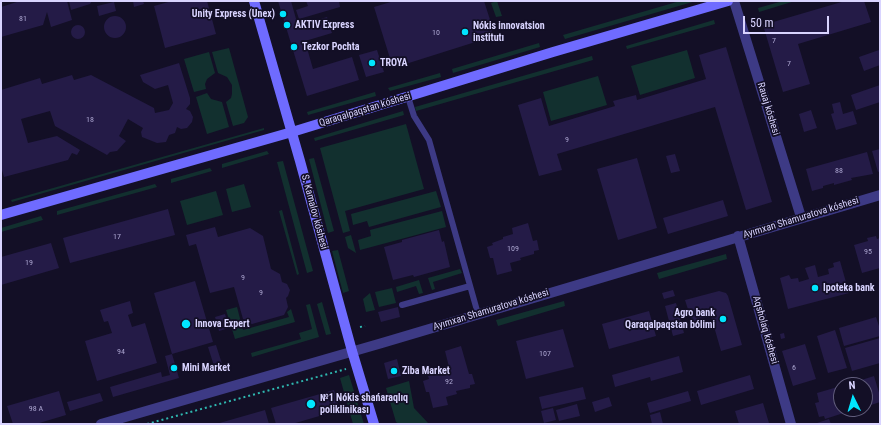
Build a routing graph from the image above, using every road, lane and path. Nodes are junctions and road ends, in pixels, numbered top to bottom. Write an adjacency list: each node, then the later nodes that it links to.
1 (254, 1): 5 (street, S. Kamalov kóshesi)
2 (728, 1): 4 (street, Qaraqalpaqstan kóshesi)
3 (734, 1): 8 (street, Rauaj kóshesi)
4 (408, 97): 5 (street, Qaraqalpaqstan kóshesi); 10 (lane)
5 (292, 132): 7 (street, Qaraqalpaqstan kóshesi); 15 (street, S. Kamalov kóshesi)
6 (880, 194): 8 (street, Ayımxan Shamuratova kóshesi)
7 (1, 215)
8 (802, 217): 9 (street, Ayımxan Shamuratova kóshesi)
9 (738, 236): 12 (street, Ayımxan Shamuratova kóshesi); 20 (street, Aqsholaq kóshesi)
10 (470, 286): 11 (lane); 12 (lane)
11 (402, 305)
12 (478, 314): 15 (street, Ayımxan Shamuratova kóshesi)
13 (365, 326): 14 (path)
14 (360, 327)
15 (352, 351): 17 (street, Ayımxan Shamuratova kóshesi); 19 (street, S. Kamalov kóshesi)
16 (348, 369): 18 (path)
17 (101, 424)
18 (147, 424)
19 (374, 424)
20 (791, 424)

